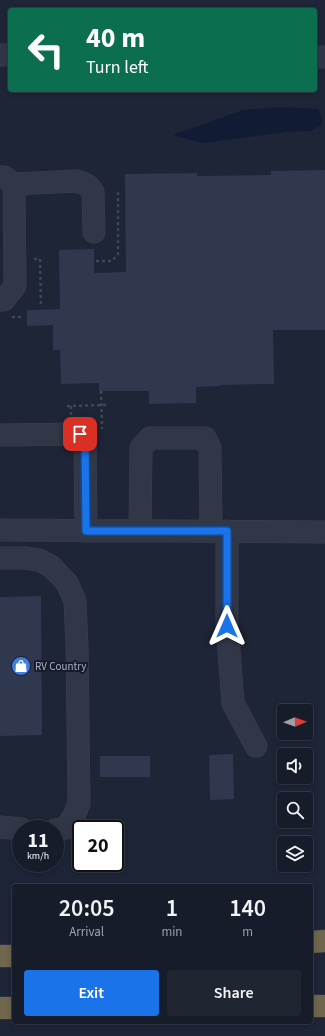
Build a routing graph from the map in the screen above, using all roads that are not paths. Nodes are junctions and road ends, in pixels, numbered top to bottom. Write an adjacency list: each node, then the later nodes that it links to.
1 (7, 180): 2 (street); 3 (street)
2 (94, 232)
3 (0, 300)
4 (0, 435): 6 (street)
5 (0, 530): 6 (street)
6 (86, 531): 7 (street)
7 (140, 531): 8 (street); 8 (street)
8 (219, 531): 9 (street); 11 (street)
9 (325, 532)
10 (0, 558): 14 (street)
11 (256, 746)
12 (0, 827): 13 (street)
13 (12, 828)
14 (64, 828)
15 (325, 941): 16 (highway)
16 (313, 942)
17 (0, 956): 18 (highway)
18 (12, 956)
19 (313, 956): 20 (highway)
20 (325, 956)
21 (313, 1006): 22 (highway)
22 (325, 1006)
23 (0, 1008): 24 (highway)
24 (12, 1008)

